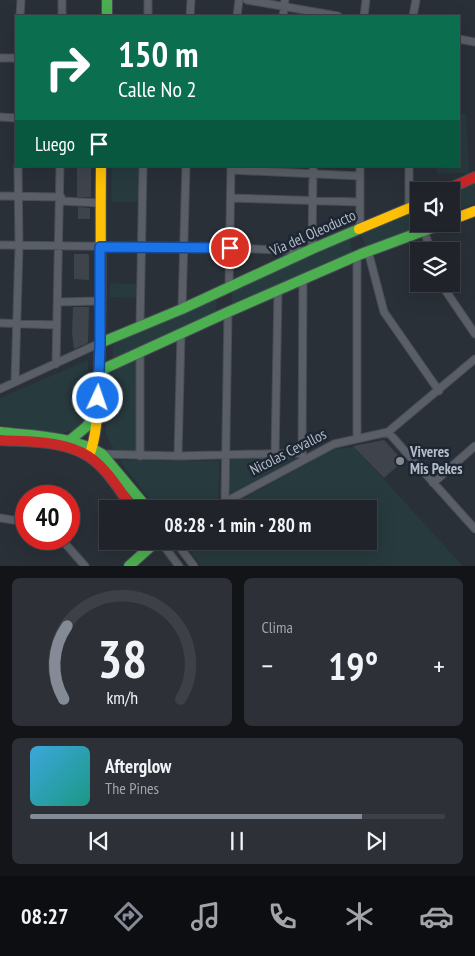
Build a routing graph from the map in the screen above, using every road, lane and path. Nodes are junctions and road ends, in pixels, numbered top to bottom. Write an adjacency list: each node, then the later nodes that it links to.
1 (21, 0): 11 (street)
2 (62, 0): 12 (street)
3 (107, 0): 13 (street)
4 (148, 0): 14 (street)
5 (191, 0): 15 (street)
6 (239, 0): 16 (street)
7 (247, 0): 10 (street)
8 (366, 0): 18 (street)
9 (416, 0): 19 (street)
10 (284, 4): 17 (street)
11 (20, 15)
12 (62, 15)
13 (106, 15)
14 (148, 15)
15 (190, 15)
16 (237, 15)
17 (324, 15)
18 (364, 15)
19 (413, 15)
20 (460, 39): 21 (street)
21 (475, 42)
22 (0, 58): 23 (street)
23 (15, 58)
24 (0, 118): 25 (street)
25 (15, 118)
26 (18, 167): 40 (street)
27 (60, 167): 42 (street)
28 (101, 167): 45 (street)
29 (143, 167): 55 (street)
30 (186, 167): 56 (street)
31 (360, 167): 35 (street)
32 (409, 167): 37 (street)
33 (231, 168): 34 (street); 41 (street)
34 (313, 170): 35 (street); 43 (street)
35 (360, 176): 44 (street)
36 (475, 177): 38 (street)
37 (411, 182)
38 (460, 184)
39 (0, 196): 40 (street)
40 (18, 197): 42 (street); 52 (street)
41 (231, 198): 43 (street); 57 (street)
42 (61, 199): 45 (street); 53 (street)
43 (313, 201): 44 (street); 58 (street)
44 (359, 202): 49 (street)
45 (100, 203): 54 (street)
46 (410, 208): 49 (street, Via del Oleoducto)
47 (475, 211): 48 (street)
48 (460, 217)
49 (360, 229): 58 (street, Via del Oleoducto)
50 (421, 232): 59 (street)
51 (0, 245): 52 (street)
52 (18, 246): 53 (street); 70 (street)
53 (59, 246): 54 (street); 65 (street)
54 (100, 247): 55 (street); 66 (street)
55 (141, 248): 56 (street); 72 (street)
56 (185, 248): 57 (street); 67 (street)
57 (230, 248): 58 (street); 62 (street)
58 (310, 250): 62 (street, Via del Oleoducto)
59 (368, 251): 60 (street); 82 (street)
60 (357, 256): 61 (street); 86 (street)
61 (303, 279): 63 (street); 91 (street)
62 (229, 288): 67 (street, Via del Oleoducto)
63 (278, 290): 68 (street); 93 (street)
64 (446, 292): 74 (street)
65 (58, 302): 66 (street); 71 (street)
66 (100, 302): 75 (street)
67 (182, 309): 72 (street, Via del Oleoducto)
68 (228, 312): 73 (street); 92 (street)
69 (0, 323): 70 (street)
70 (16, 324): 71 (street); 80 (street)
71 (57, 325): 78 (street)
72 (140, 326): 75 (street, Via del Oleoducto)
73 (181, 334): 76 (street); 95 (street)
74 (475, 334)
75 (100, 344): 78 (street, Via del Oleoducto); 79 (street)
76 (140, 352): 79 (street); 94 (street)
77 (475, 359): 82 (street, Nicolas Cevallos)
78 (56, 364): 80 (street, Via del Oleoducto)
79 (99, 370): 83 (street)
80 (15, 382): 81 (street, Via del Oleoducto)
81 (0, 389)
82 (439, 391): 85 (street, Nicolas Cevallos)
83 (97, 412): 88 (street); 90 (street)
84 (0, 432): 88 (street)
85 (388, 432): 86 (street, Nicolas Cevallos); 97 (street)
86 (357, 439): 96 (street, Nicolas Cevallos)
87 (0, 440): 90 (street)
88 (69, 441): 90 (street)
89 (475, 446): 97 (street)
90 (95, 453): 94 (street); 98 (street); 99 (street)
91 (302, 453): 93 (street); 96 (street)
92 (227, 455): 93 (street); 95 (street); 100 (street)
93 (275, 455)
94 (140, 456): 95 (street)
95 (178, 456)
96 (302, 462): 101 (street, Nicolas Cevallos)
97 (432, 483): 104 (street)
98 (127, 500)
99 (139, 500)
100 (225, 500)
101 (227, 500)
102 (0, 518): 103 (street)
103 (15, 520)
104 (475, 528)
105 (71, 550): 109 (street)
106 (148, 550): 110 (street)
107 (166, 550): 111 (street)
108 (182, 550): 112 (street)
109 (85, 566)
110 (129, 566)
111 (179, 566)
112 (194, 566)

